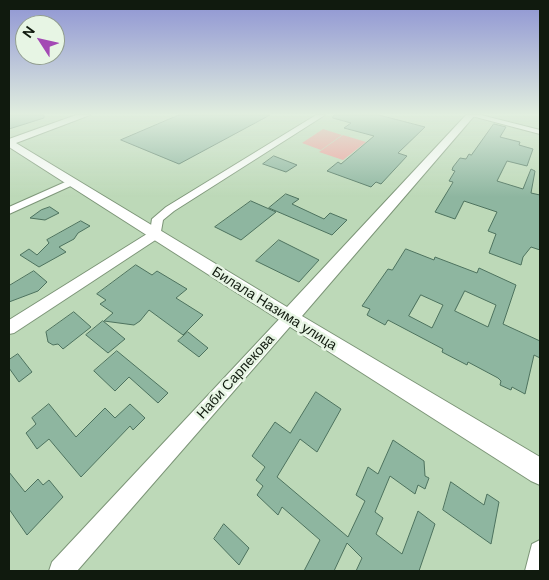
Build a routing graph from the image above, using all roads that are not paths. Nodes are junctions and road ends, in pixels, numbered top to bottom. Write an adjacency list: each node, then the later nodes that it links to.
1 (9, 142): 4 (street, Билала Назима улица)
2 (278, 142): 6 (street)
3 (447, 142): 7 (street, Наби Сарпекова)
4 (72, 182): 5 (street); 6 (street, Билала Назима улица)
5 (9, 211)
6 (156, 234): 7 (street, Билала Назима улица); 8 (street)
7 (289, 318): 9 (street, Билала Назима улица); 11 (street, Наби Сарпекова)
8 (9, 328)
9 (540, 472)
10 (540, 552): 12 (street)
11 (60, 571)
12 (537, 571)

